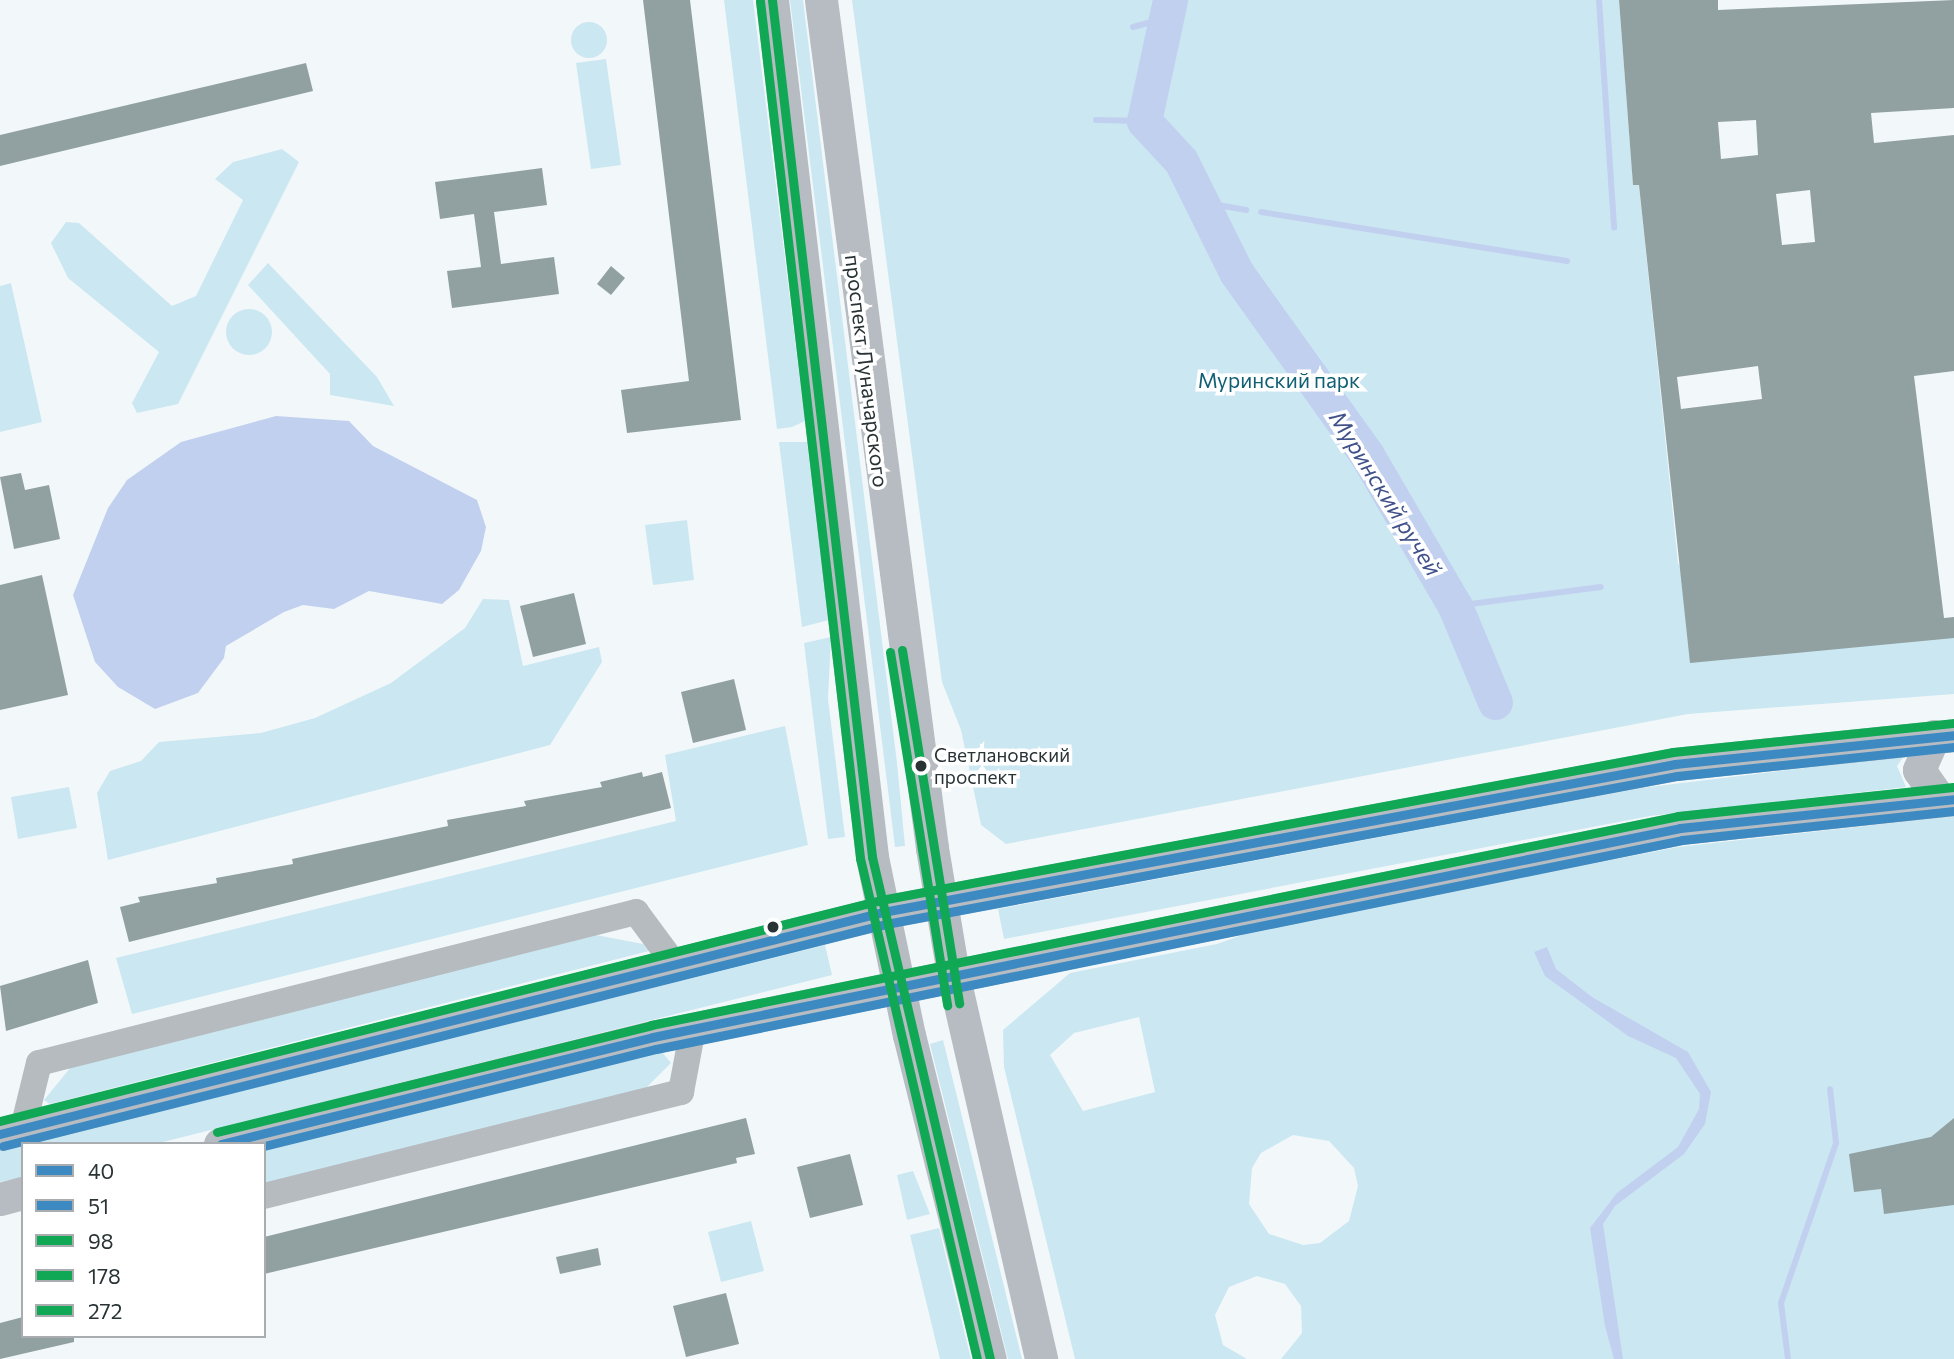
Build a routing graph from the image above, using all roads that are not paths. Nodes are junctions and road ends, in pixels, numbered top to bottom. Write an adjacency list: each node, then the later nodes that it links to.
1 (772, 0): 6 (main road)
2 (821, 0): 5 (main road, проспект Луначарского)
3 (1944, 735): 4 (main road); 5 (main road)
4 (1947, 800): 8 (main road)
5 (941, 902): 6 (main road); 8 (main road, проспект Луначарского)
6 (883, 912): 7 (main road); 9 (main road)
7 (676, 966): 11 (main road); 11 (street)
8 (953, 974): 9 (main road); 17 (main road, проспект Луначарского)
9 (897, 985): 10 (main road); 16 (main road)
10 (693, 1028): 12 (main road); 14 (street)
11 (12, 1131)
12 (228, 1142)
13 (21, 1194): 15 (main road)
14 (266, 1195)
15 (0, 1199)
16 (990, 1359)
17 (1041, 1359)

